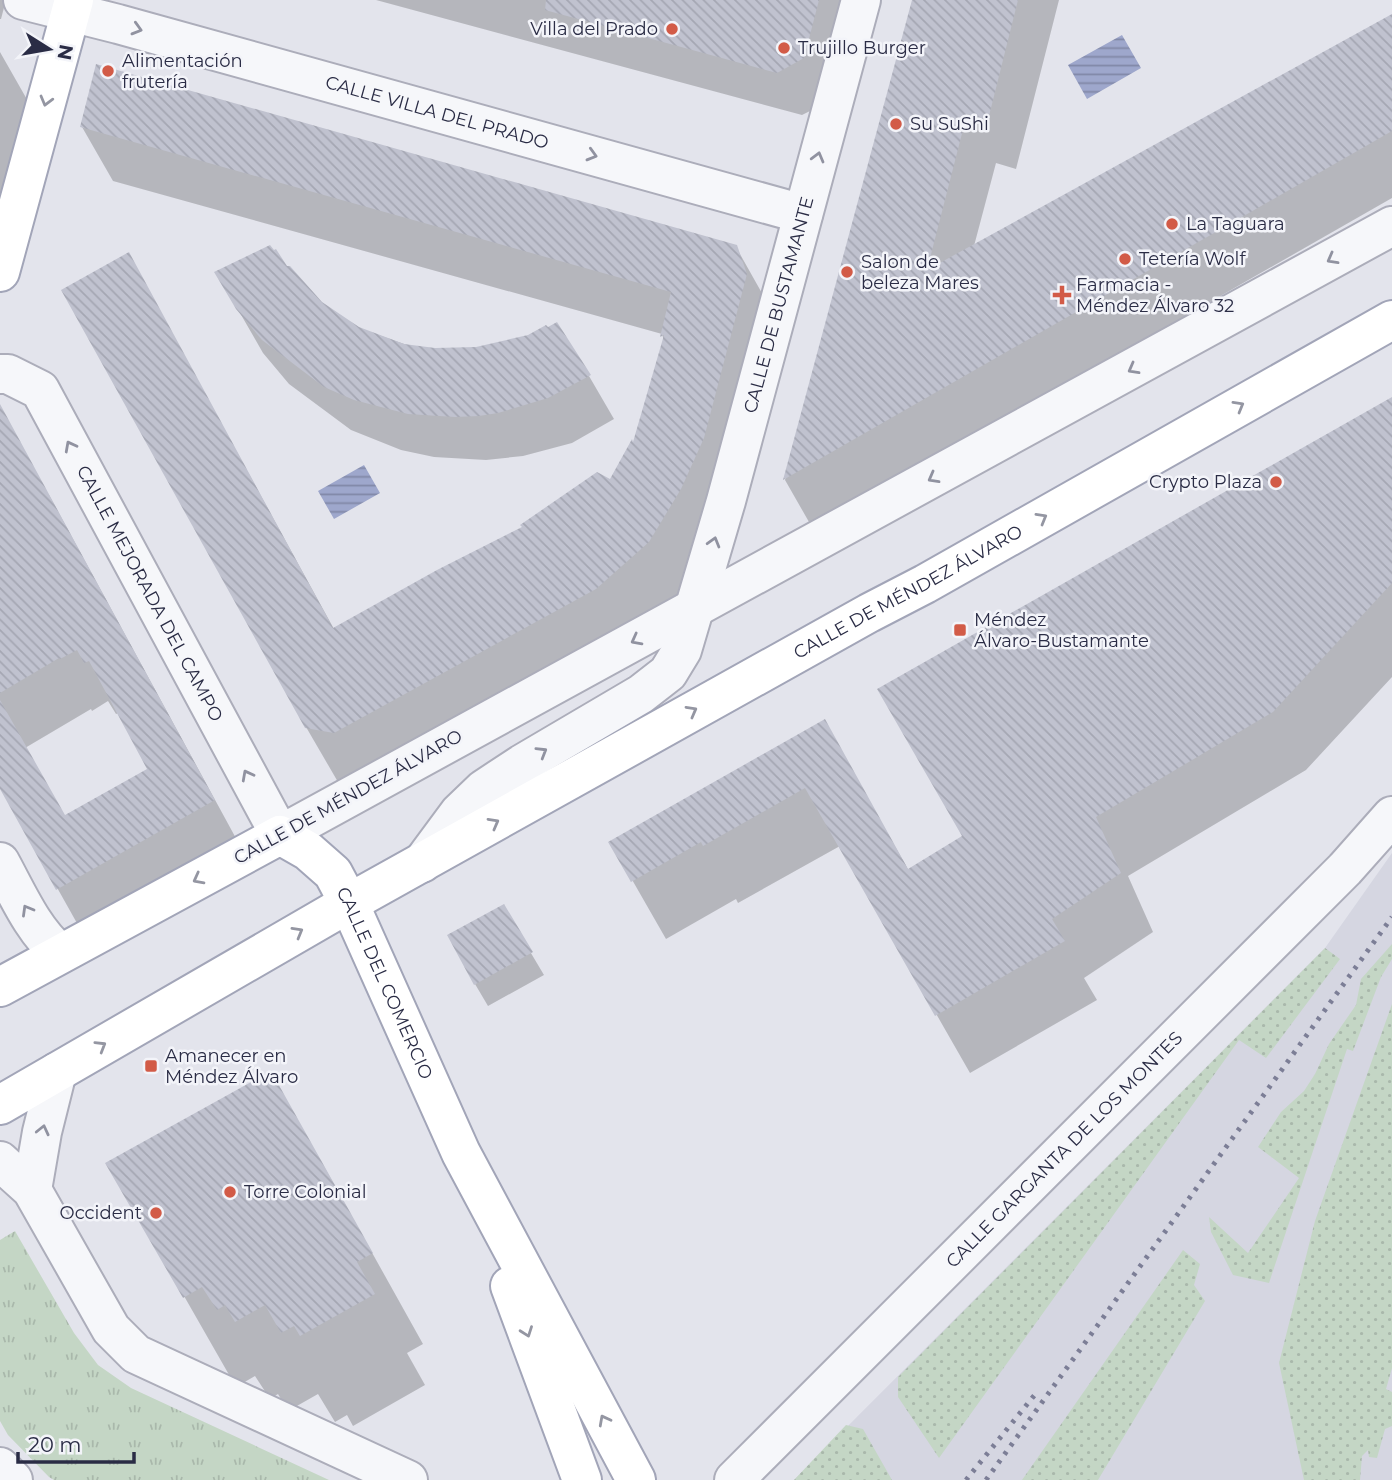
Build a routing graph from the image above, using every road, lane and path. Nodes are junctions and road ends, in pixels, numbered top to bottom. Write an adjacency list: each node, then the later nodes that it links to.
1 (23, 0): 3 (street, CALLE VILLA DEL PRADO)
2 (861, 0): 4 (street, CALLE DE BUSTAMANTE, one-way to 2)
3 (72, 6): 4 (street, CALLE VILLA DEL PRADO, one-way to 4); 6 (main road, one-way to 6)
4 (803, 214): 9 (street, CALLE DE BUSTAMANTE, one-way to 4)
5 (1392, 226): 9 (street, CALLE DE MÉNDEZ ÁLVARO, one-way to 9)
6 (0, 272)
7 (1392, 320): 13 (main road, CALLE DE MÉNDEZ ÁLVARO, one-way to 7)
8 (0, 374): 11 (street, CALLE MEJORADA DEL CAMPO, one-way to 8)
9 (696, 608): 11 (street, CALLE DE MÉNDEZ ÁLVARO, one-way to 11); 13 (street, CALLE DE MÉNDEZ ÁLVARO, one-way to 9)
10 (1392, 816): 27 (street, CALLE GARGANTA DE LOS MONTES)
11 (280, 835): 14 (main road, CALLE DEL COMERCIO); 15 (main road, CALLE DE MÉNDEZ ÁLVARO, one-way to 15)
12 (0, 862): 15 (street, one-way to 12)
13 (422, 863): 14 (main road, CALLE DE MÉNDEZ ÁLVARO)
14 (349, 903): 17 (main road, CALLE DE MÉNDEZ ÁLVARO, one-way to 14); 19 (main road, CALLE DEL COMERCIO)
15 (60, 953): 16 (main road, CALLE DE MÉNDEZ ÁLVARO)
16 (0, 987)
17 (57, 1072): 18 (main road, CALLE DE MÉNDEZ ÁLVARO); 21 (street, one-way to 17)
18 (0, 1105)
19 (461, 1153): 25 (main road, CALLE DEL COMERCIO, one-way to 25); 26 (main road, CALLE DEL COMERCIO, one-way to 19)
20 (0, 1161): 21 (street)
21 (32, 1189): 24 (street)
22 (0, 1467): 23 (street)
23 (13, 1480)
24 (408, 1480)
25 (582, 1480)
26 (636, 1480)
27 (734, 1480)

